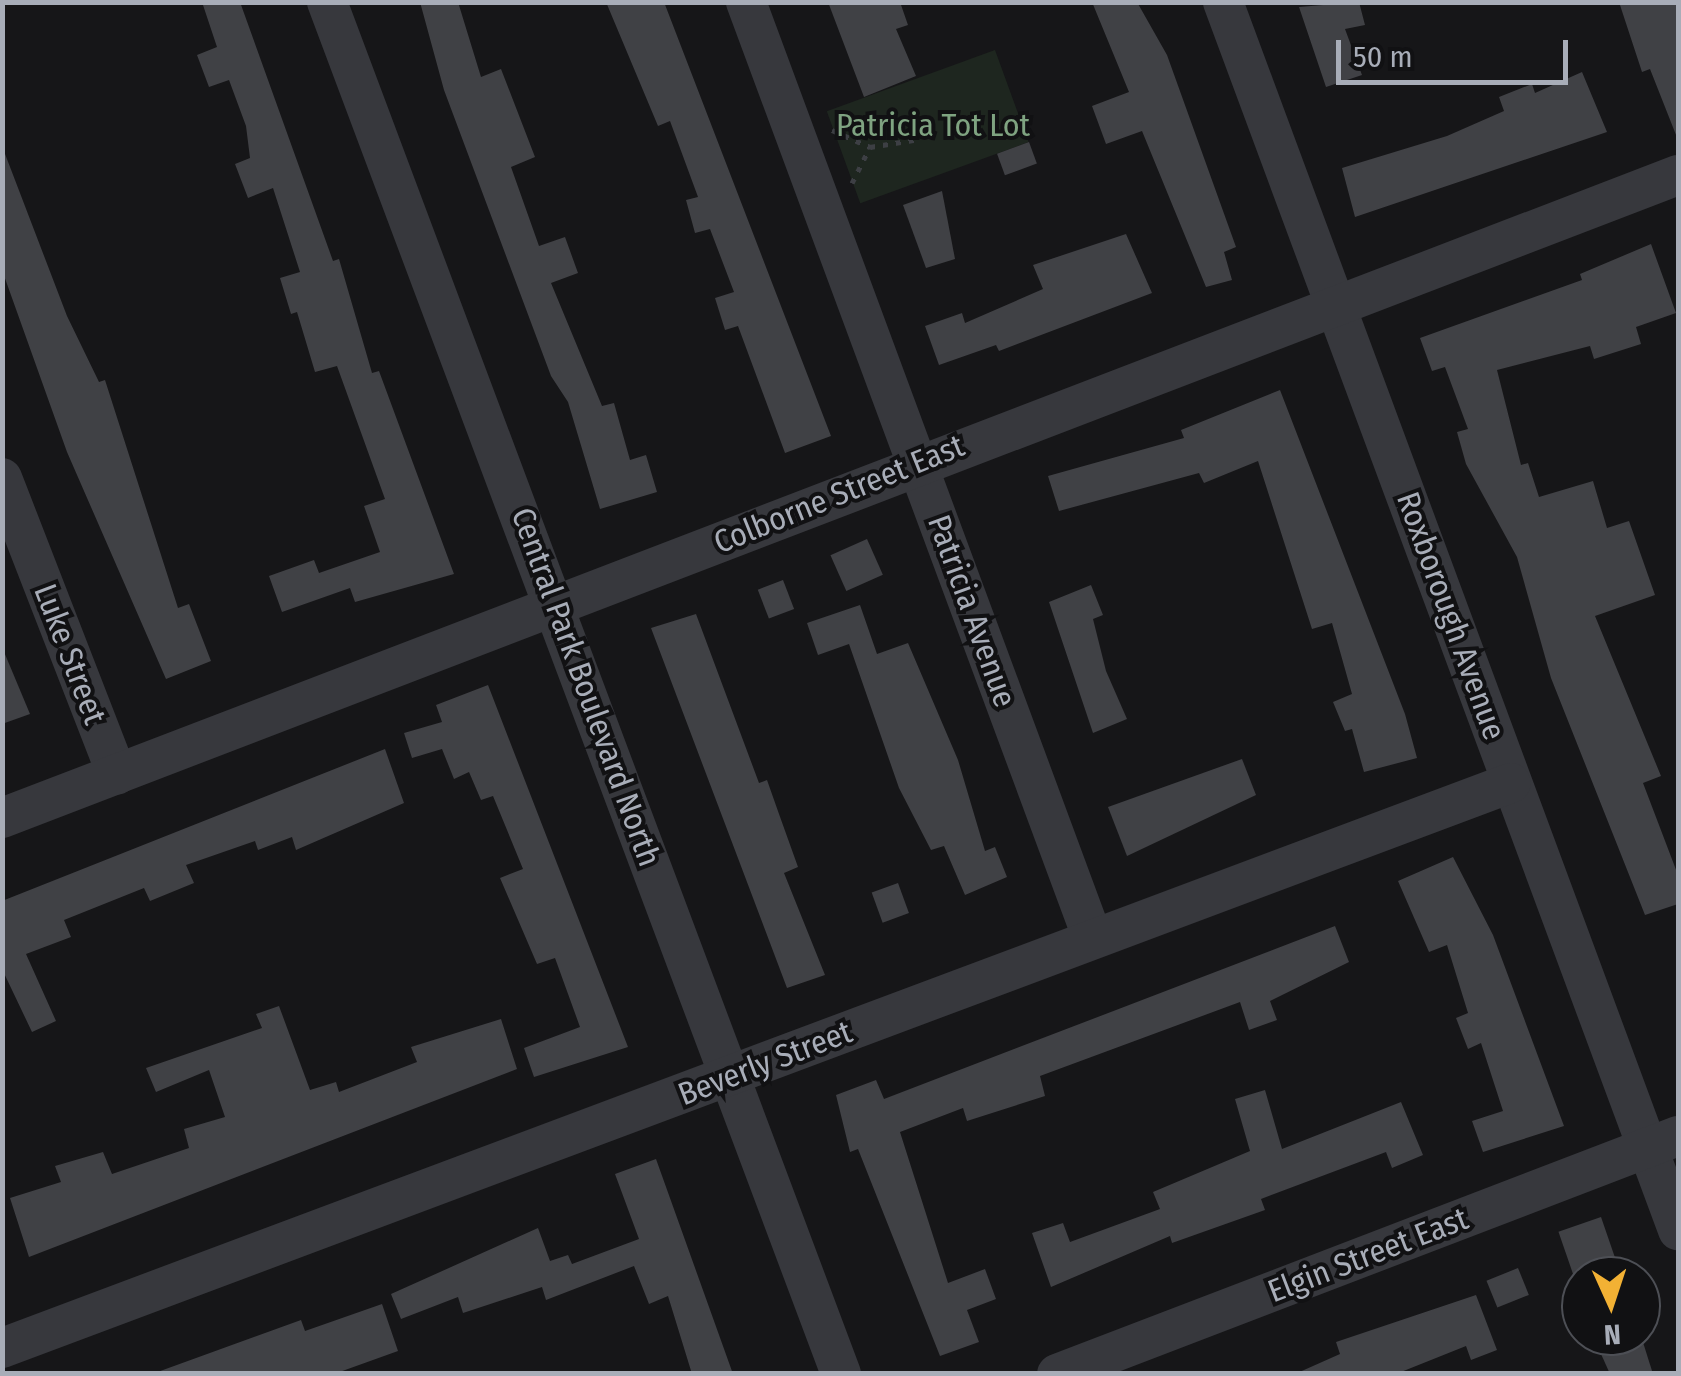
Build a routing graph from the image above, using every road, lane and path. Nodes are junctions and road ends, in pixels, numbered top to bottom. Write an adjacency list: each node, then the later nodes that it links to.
1 (327, 2): 12 (street, Central Park Boulevard North)
2 (746, 2): 10 (street, Patricia Avenue)
3 (1223, 2): 9 (street, Roxborough Avenue)
4 (831, 129): 6 (path)
5 (919, 139): 6 (path)
6 (870, 147): 8 (path)
7 (1678, 175): 9 (street, Colborne Street East)
8 (852, 183)
9 (1339, 305): 10 (street, Colborne Street East); 14 (street, Roxborough Avenue)
10 (916, 462): 12 (street, Colborne Street East); 16 (street, Patricia Avenue)
11 (2, 478): 13 (street, Luke Street)
12 (558, 606): 13 (street, Colborne Street East); 17 (street, Central Park Boulevard North)
13 (116, 774): 15 (street, Colborne Street East)
14 (1511, 782): 16 (street, Beverly Street); 18 (street, Roxborough Avenue)
15 (2, 818)
16 (1093, 939): 17 (street, Beverly Street)
17 (726, 1078): 20 (street, Beverly Street); 21 (street, Central Park Boulevard North)
18 (1663, 1142): 19 (street, Roxborough Avenue); 22 (street, Elgin Street East)
19 (1678, 1230)
20 (11, 1345)
21 (841, 1374)
22 (1057, 1374)

